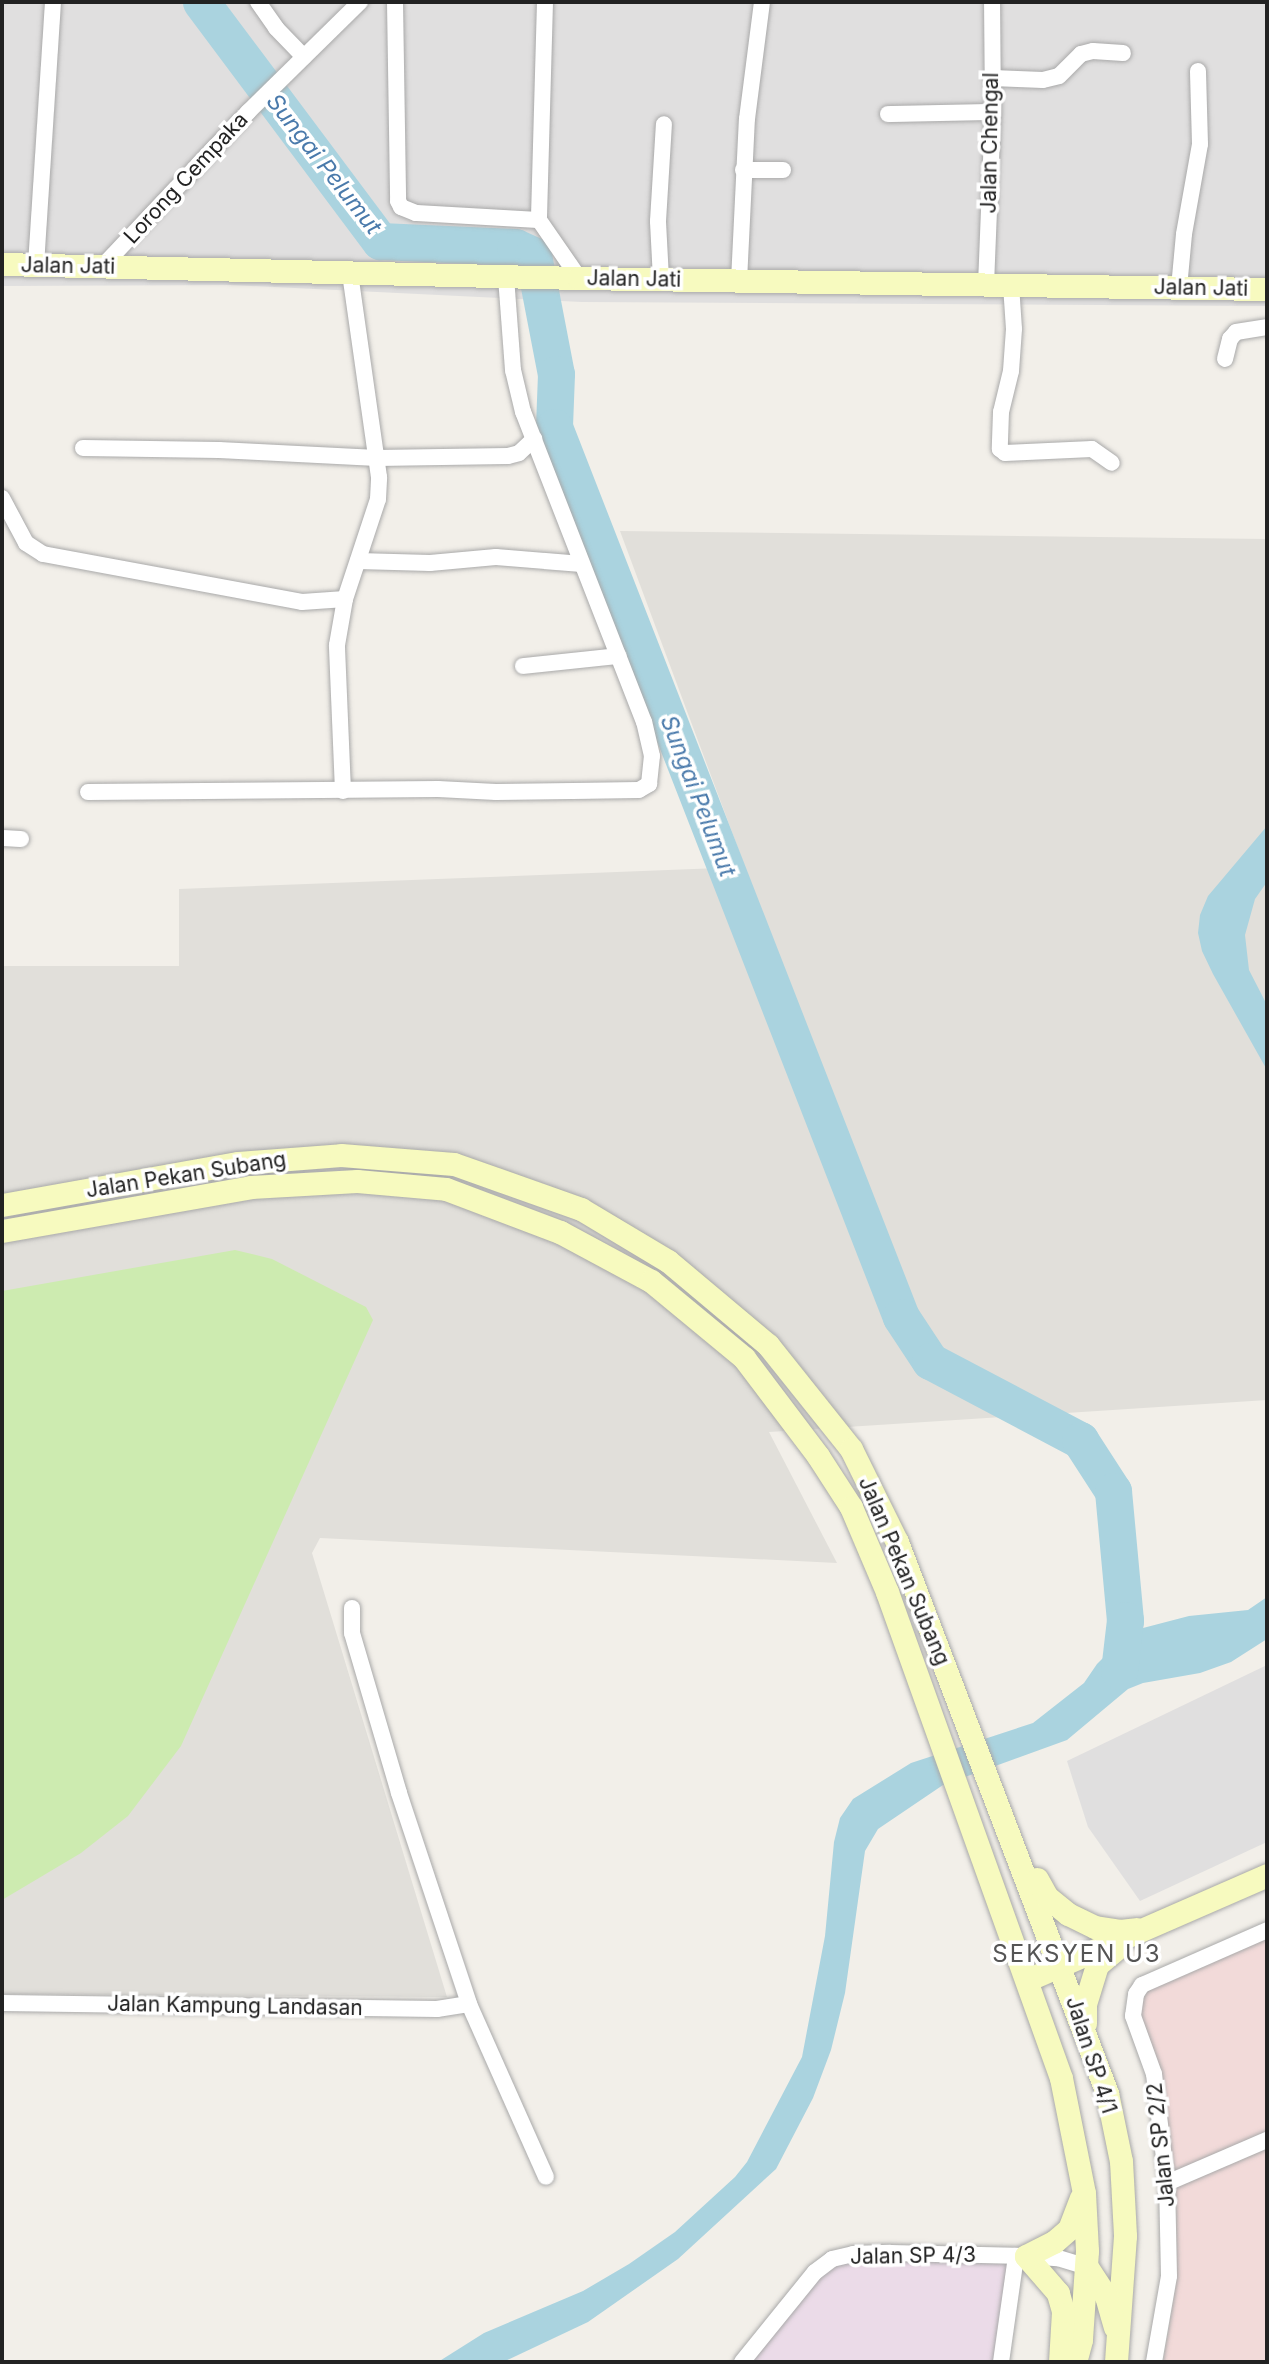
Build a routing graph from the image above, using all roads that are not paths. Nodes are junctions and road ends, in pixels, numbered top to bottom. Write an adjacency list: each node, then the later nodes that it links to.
1 (53, 2): 19 (street)
2 (258, 2): 9 (street)
3 (360, 2): 9 (street, Lorong Cempaka)
4 (395, 2): 17 (street)
5 (545, 2): 17 (street)
6 (762, 2): 15 (street)
7 (992, 2): 11 (street, Jalan Chengal)
8 (1123, 52): 11 (street)
9 (304, 57): 20 (street, Lorong Cempaka)
10 (1198, 71): 28 (street)
11 (992, 78): 12 (street, Jalan Chengal)
12 (993, 112): 13 (street); 26 (street, Jalan Chengal)
13 (888, 114)
14 (664, 124): 24 (street)
15 (743, 170): 16 (street); 25 (street)
16 (783, 170)
17 (539, 220): 23 (street)
18 (2, 264): 19 (main road, Jalan Jati)
19 (36, 265): 20 (main road, Jalan Jati)
20 (102, 267): 21 (main road, Jalan Jati)
21 (350, 273): 22 (main road, Jalan Jati); 34 (street)
22 (510, 276): 23 (main road, Jalan Jati); 32 (street)
23 (579, 278): 24 (main road, Jalan Jati)
24 (660, 279): 25 (main road, Jalan Jati)
25 (739, 281): 26 (main road, Jalan Jati)
26 (986, 285): 27 (main road, Jalan Jati)
27 (1011, 285): 28 (main road, Jalan Jati); 35 (street)
28 (1179, 288): 29 (main road, Jalan Jati)
29 (1267, 289)
30 (1267, 327): 31 (street)
31 (1225, 359)
32 (534, 439): 34 (street); 38 (street)
33 (83, 449): 34 (street)
34 (377, 458): 37 (street)
35 (1112, 463)
36 (2, 498): 39 (street)
37 (358, 561): 38 (street); 39 (street)
38 (582, 564): 40 (street)
39 (345, 599): 42 (street)
40 (618, 656): 41 (street); 42 (street)
41 (523, 666)
42 (343, 791): 43 (street)
43 (88, 792)
44 (2, 838): 45 (street)
45 (21, 839)
46 (2, 1205): 49 (main road, Jalan Pekan Subang)
47 (2, 1231): 50 (main road, Jalan Pekan Subang)
48 (352, 1608): 58 (street)
49 (998, 1802): 51 (main road, Jalan SP 4/1)
50 (968, 1818): 56 (main road, Jalan SP 4/1)
51 (1006, 1824): 53 (main road); 55 (main road, Jalan SP 4/1)
52 (1267, 1875): 53 (main road)
53 (1147, 1928): 55 (main road); 59 (main road)
54 (1267, 1930): 62 (street, Jalan SP 2/2)
55 (1061, 1968): 56 (main road); 59 (main road, Jalan SP 4/1)
56 (1027, 1980): 63 (main road, Jalan SP 4/1)
57 (2, 2003): 58 (street, Jalan Kampung Landasan)
58 (469, 2004): 61 (street)
59 (1085, 2028): 66 (main road, Jalan SP 4/1)
60 (1267, 2140): 62 (street)
61 (546, 2177)
62 (1167, 2183): 71 (street, Jalan SP 2/2)
63 (1084, 2193): 64 (main road); 65 (main road, Jalan SP 4/1)
64 (1021, 2256): 65 (street, Jalan SP 4/3); 67 (street, Jalan SP 4/3); 68 (street); 69 (main road)
65 (1087, 2267): 66 (main road); 70 (main road, Jalan SP 4/1)
66 (1117, 2353)
67 (742, 2362)
68 (1001, 2362)
69 (1060, 2362)
70 (1075, 2362)
71 (1154, 2362)

